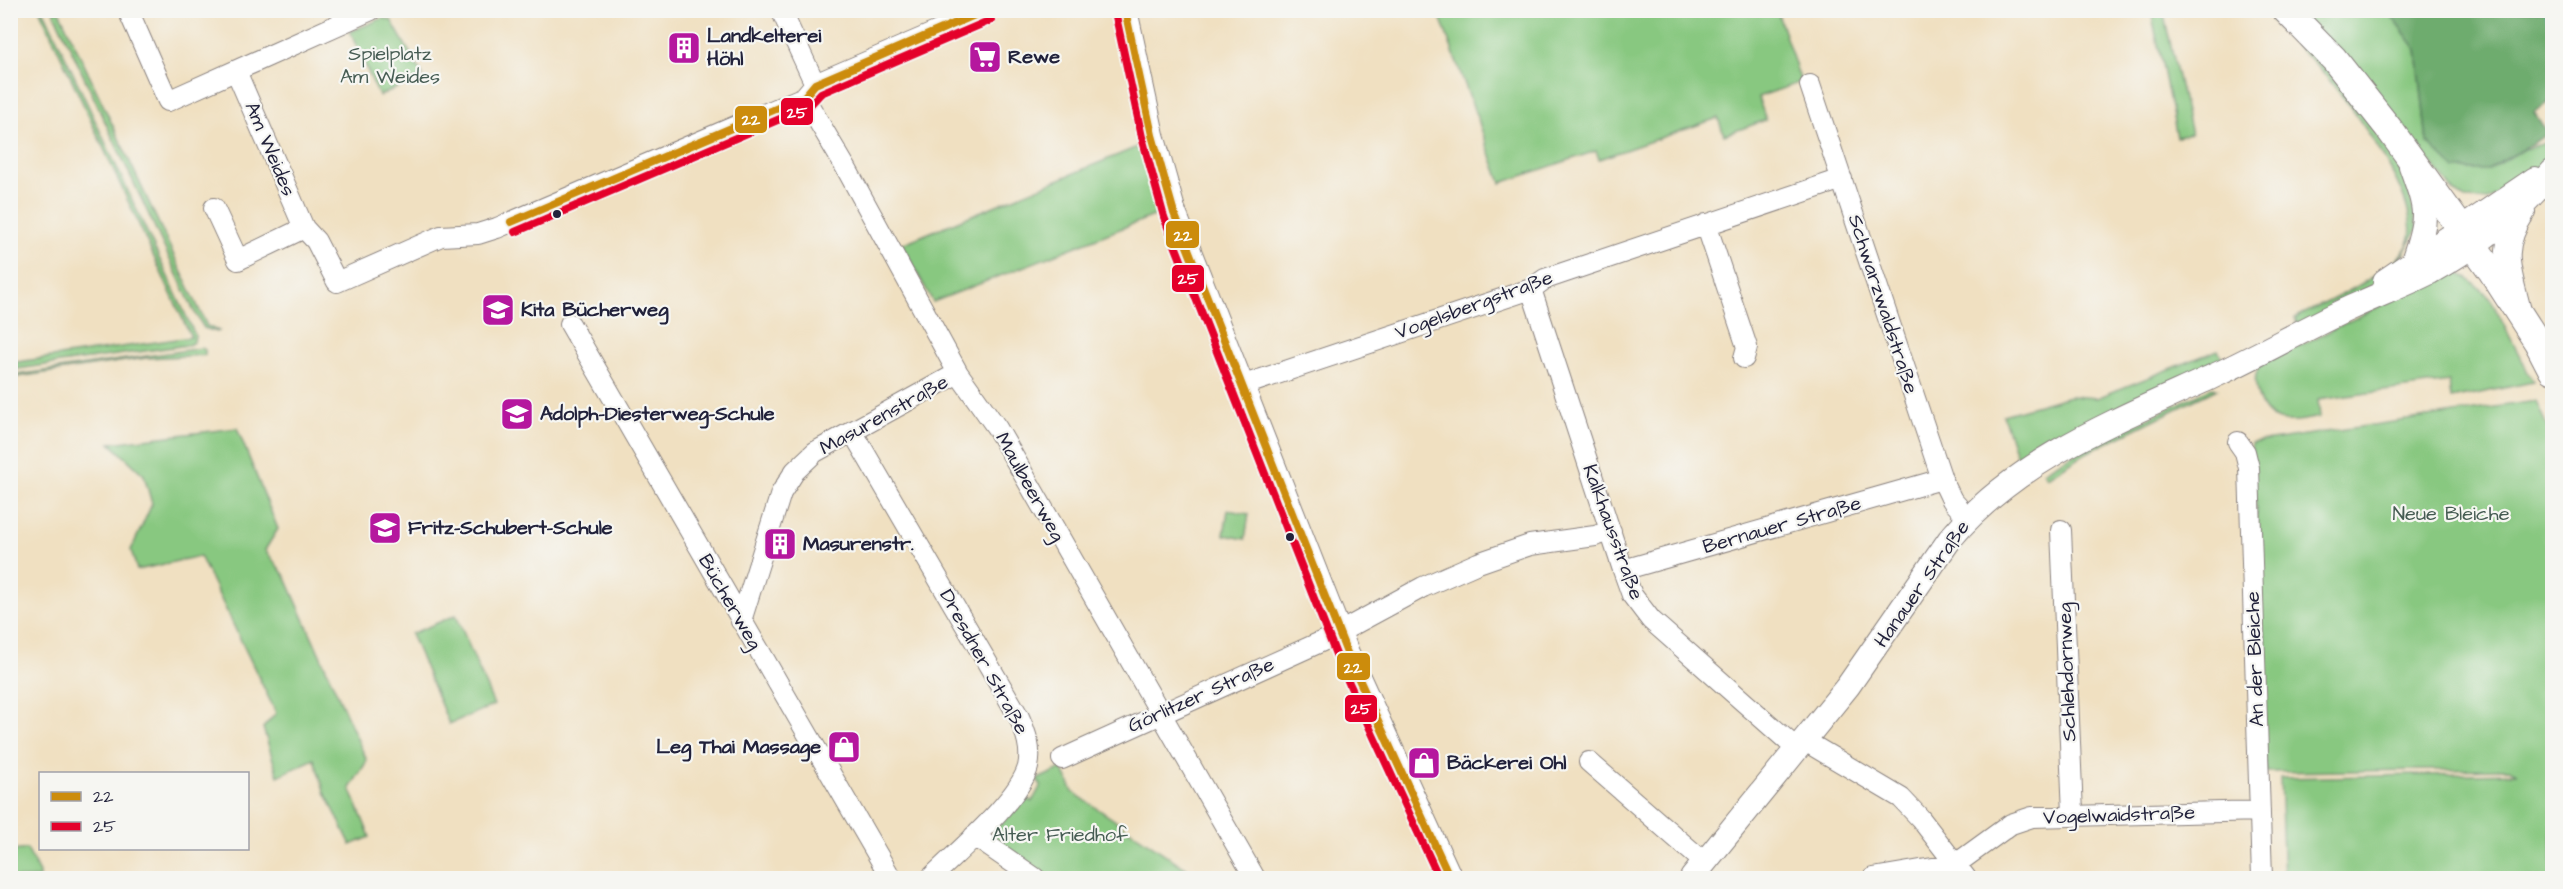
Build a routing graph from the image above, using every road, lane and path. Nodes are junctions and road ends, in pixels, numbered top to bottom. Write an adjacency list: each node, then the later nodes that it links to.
1 (128, 10): 7 (street)
2 (371, 10): 7 (street)
3 (781, 10): 9 (street, Maulbeerweg)
4 (987, 10): 9 (street)
5 (1125, 10): 26 (street)
6 (2286, 10): 10 (main road)
7 (236, 71): 16 (street, Am Weides)
8 (1810, 85): 12 (street, Schwarzwaldstraße)
9 (810, 91): 16 (street, Am Weides); 25 (street, Maulbeerweg)
10 (2407, 155): 17 (main road); 18 (street)
11 (2553, 170): 13 (street); 17 (street)
12 (1842, 179): 15 (street, Vogelsbergstraße); 29 (street, Schwarzwaldstraße)
13 (2531, 199): 17 (street); 21 (street)
14 (214, 208): 16 (street)
15 (1706, 224): 19 (street, Vogelsbergstraße); 23 (street)
16 (304, 228)
17 (2468, 236): 18 (street, Hanauer Straße); 20 (street, Hanauer Straße); 21 (main road)
18 (2413, 261): 20 (street, Hanauer Straße)
19 (1531, 289): 26 (street, Vogelsbergstraße); 32 (street, Kalkhausstraße)
20 (2350, 308): 30 (street, Hanauer Straße)
21 (2519, 312): 24 (main road)
22 (570, 324): 34 (street, Bücherweg)
23 (1744, 358)
24 (2553, 370)
25 (958, 373): 27 (street, Masurenstraße); 36 (street, Maulbeerweg)
26 (1241, 386): 35 (street)
27 (852, 431): 34 (street, Masurenstraße); 42 (street, Dresdner Straße)
28 (2238, 442): 40 (street, An der Bleiche)
29 (1942, 479): 30 (street, Schwarzwaldstraße); 33 (street, Bernauer Straße)
30 (1968, 518): 37 (street, Hanauer Straße)
31 (2061, 530): 41 (street, Schlehdornweg)
32 (1611, 531): 33 (street, Kalkhausstraße); 35 (street)
33 (1623, 570): 37 (street, Kalkhausstraße)
34 (741, 621): 45 (street, Bücherweg)
35 (1339, 631): 36 (street, Görlitzer Straße); 49 (street)
36 (1159, 713): 38 (street, Görlitzer Straße); 48 (street, Maulbeerweg)
37 (1802, 746): 43 (street, Hanauer Straße); 44 (street, Kalkhausstraße)
38 (1062, 759)
39 (1589, 762): 43 (street)
40 (2260, 811): 41 (street, Vogelwaidstraße); 51 (street, An der Bleiche)
41 (2073, 814): 44 (street, Vogelwaidstraße)
42 (974, 836): 46 (street, Dresdner Straße); 47 (street)
43 (1699, 871)
44 (1961, 871): 50 (street)
45 (891, 879)
46 (931, 879)
47 (1035, 879)
48 (1255, 879)
49 (1449, 879)
50 (1873, 879)
51 (2262, 879)

